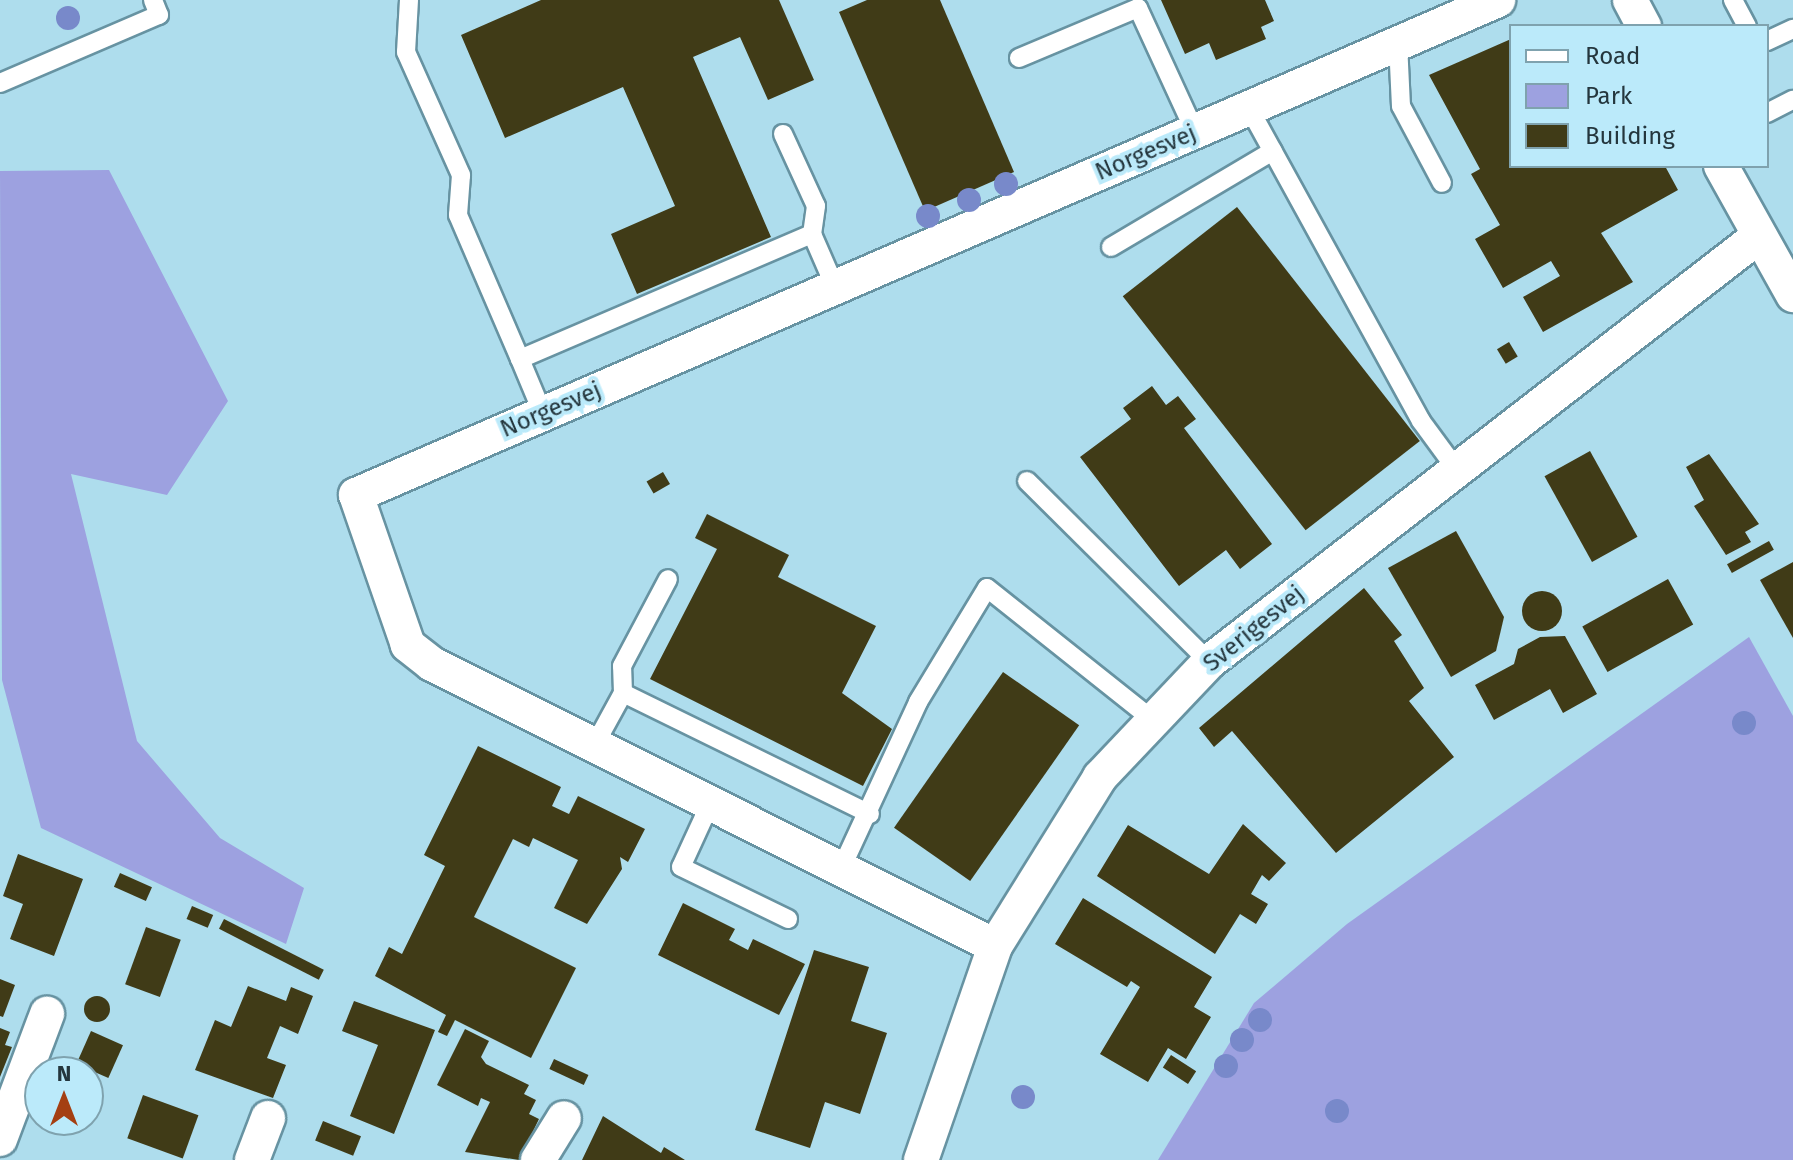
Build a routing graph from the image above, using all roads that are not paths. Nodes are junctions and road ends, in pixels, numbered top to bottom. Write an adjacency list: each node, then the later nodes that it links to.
1 (153, 0): 12 (lane)
2 (409, 0): 26 (lane)
3 (1498, 0): 10 (street, Norgesvej)
4 (1630, 0): 6 (street)
5 (1733, 0): 7 (lane)
6 (1643, 24)
7 (1746, 24)
8 (1793, 29): 9 (lane)
9 (1769, 40)
10 (1398, 43): 14 (street, Norgesvej); 20 (lane)
11 (1019, 58): 16 (lane)
12 (0, 83)
13 (1793, 100): 15 (lane)
14 (1249, 108): 16 (street, Norgesvej); 18 (lane)
15 (1769, 112)
16 (1195, 132): 24 (street, Norgesvej)
17 (783, 134): 21 (lane)
18 (1273, 151): 23 (lane); 28 (lane)
19 (1722, 168): 22 (street)
20 (1442, 183)
21 (812, 234): 24 (lane); 26 (lane)
22 (1759, 236): 25 (street); 28 (street, Sverigesvej)
23 (1111, 247)
24 (835, 287): 27 (street, Norgesvej)
25 (1793, 295)
26 (520, 359): 27 (lane)
27 (543, 414): 34 (street, Norgesvej)
28 (1457, 470): 31 (street, Sverigesvej)
29 (1027, 481): 31 (lane)
30 (668, 579): 32 (lane)
31 (1209, 662): 33 (street, Sverigesvej)
32 (623, 693): 34 (lane); 36 (lane)
33 (1153, 720): 36 (lane); 39 (street, Sverigesvej)
34 (594, 746): 35 (street, Norgesvej)
35 (710, 804): 37 (street, Norgesvej); 38 (lane)
36 (870, 814): 37 (lane)
37 (841, 869): 39 (street, Norgesvej)
38 (788, 919)
39 (995, 946): 46 (street, Sverigesvej)
40 (47, 1014): 43 (street)
41 (268, 1118): 44 (street)
42 (564, 1118): 45 (street)
43 (0, 1139)
44 (252, 1160)
45 (538, 1160)
46 (921, 1160)

